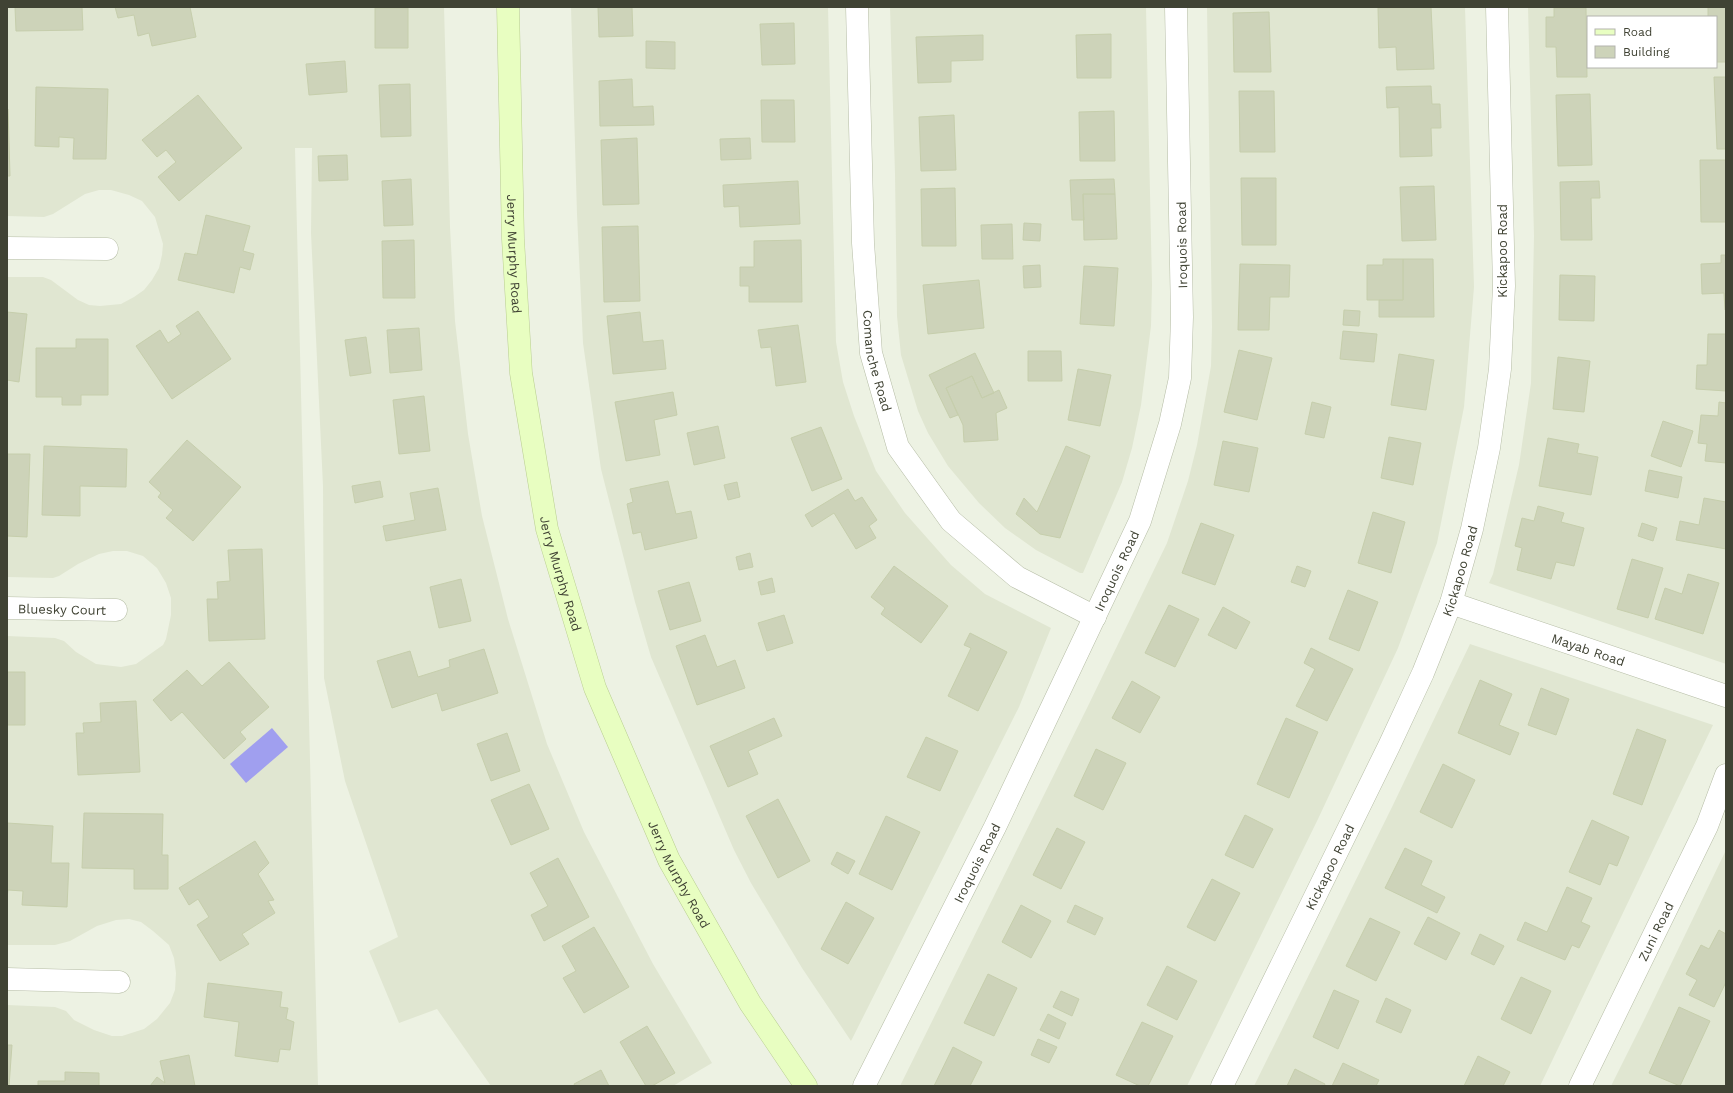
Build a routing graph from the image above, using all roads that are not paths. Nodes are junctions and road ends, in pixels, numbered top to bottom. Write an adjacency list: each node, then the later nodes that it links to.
1 (508, 7): 15 (street, Jerry Murphy Road)
2 (857, 7): 10 (street, Comanche Road)
3 (1176, 7): 10 (street, Iroquois Road)
4 (1497, 7): 7 (street, Kickapoo Road)
5 (7, 248): 6 (street)
6 (107, 249)
7 (1451, 603): 11 (street, Mayab Road); 17 (street, Kickapoo Road)
8 (7, 608): 9 (street, Bluesky Court)
9 (116, 610)
10 (1095, 617): 16 (street, Iroquois Road)
11 (1726, 696)
12 (1726, 775): 18 (street, Zuni Road)
13 (7, 979): 14 (street)
14 (119, 982)
15 (806, 1086)
16 (864, 1086)
17 (1222, 1086)
18 (1580, 1086)

